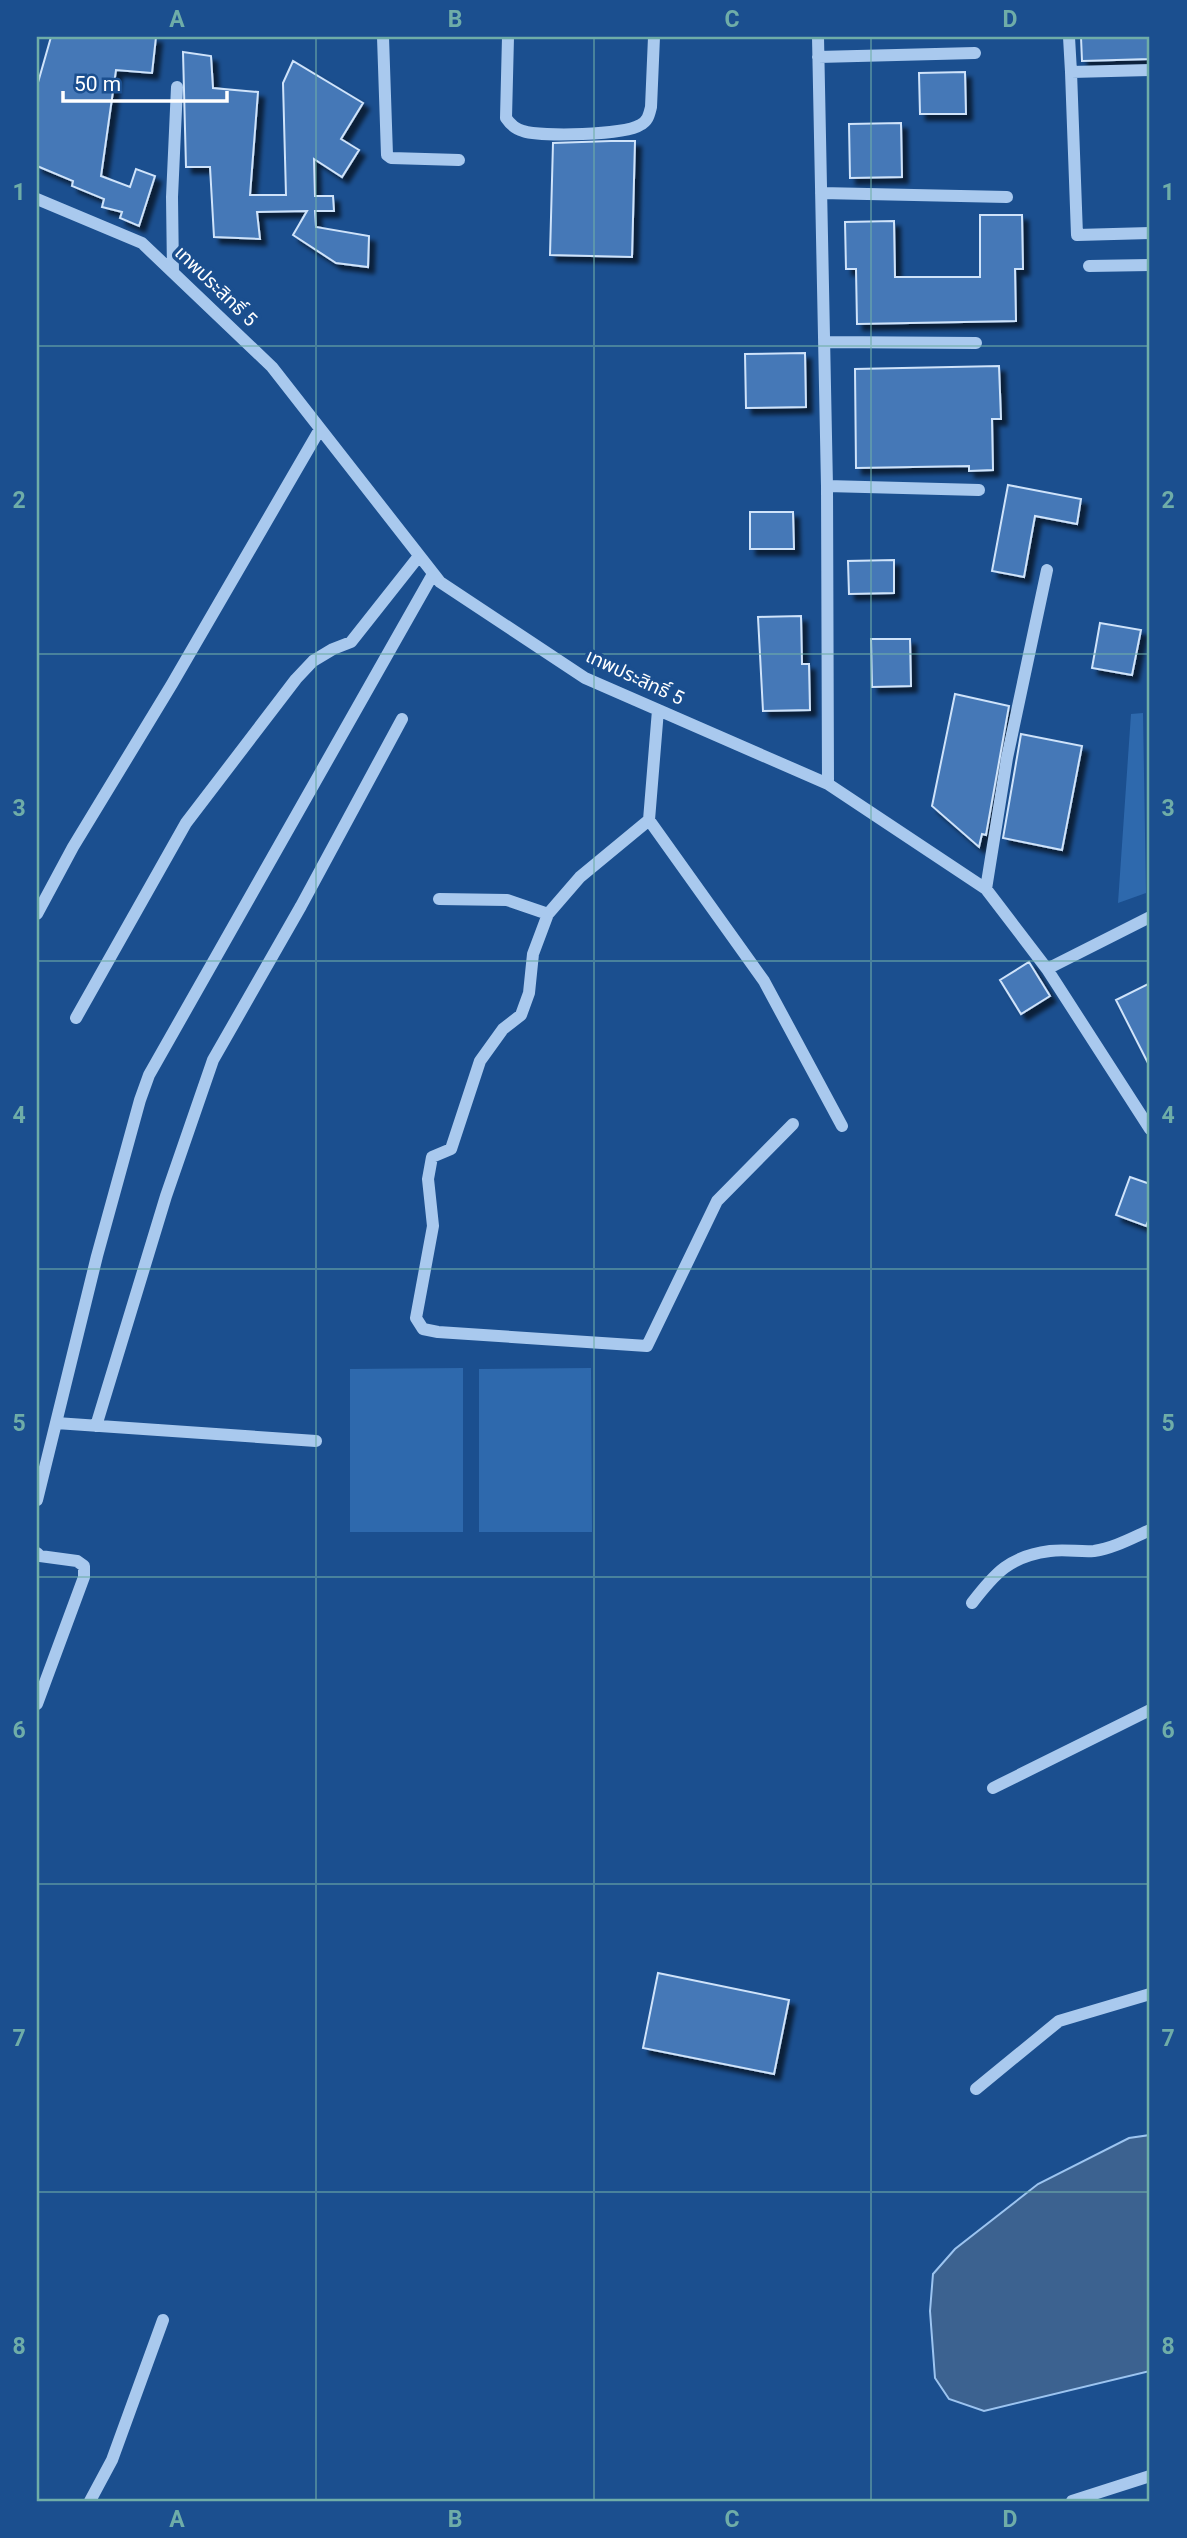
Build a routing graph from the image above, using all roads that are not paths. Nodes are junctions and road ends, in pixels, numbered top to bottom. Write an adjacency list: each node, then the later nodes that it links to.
1 (383, 37): 11 (street)
2 (508, 37): 3 (street)
3 (654, 37)
4 (818, 37): 7 (street)
5 (1069, 37): 9 (street)
6 (975, 53): 7 (street)
7 (818, 57): 12 (street)
8 (1150, 70): 9 (street)
9 (1070, 72): 15 (street)
10 (177, 87): 18 (street)
11 (459, 160)
12 (821, 193): 13 (street); 19 (street)
13 (1007, 197)
14 (37, 199): 18 (street, เทพประสิทธิ์ 5)
15 (1150, 233)
16 (1150, 265): 17 (street)
17 (1089, 266)
18 (173, 272): 21 (street, เทพประสิทธิ์ 5)
19 (824, 342): 20 (street); 22 (street)
20 (976, 343)
21 (320, 429): 24 (street, เทพประสิทธิ์ 5); 33 (street)
22 (827, 486): 23 (street); 29 (street)
23 (979, 490)
24 (419, 556): 26 (street, เทพประสิทธิ์ 5); 37 (street)
25 (1047, 570): 31 (street)
26 (433, 573): 27 (street, เทพประสิทธิ์ 5); 42 (street)
27 (658, 710): 29 (street, เทพประสิทธิ์ 5); 30 (street)
28 (402, 719): 43 (street)
29 (828, 784): 31 (street, เทพประสิทธิ์ 5)
30 (649, 821): 34 (street); 40 (street)
31 (986, 889): 36 (street, เทพประสิทธิ์ 5)
32 (439, 899): 34 (street)
33 (37, 914)
34 (548, 914): 39 (street)
35 (1150, 917): 36 (street)
36 (1047, 969): 38 (street, เทพประสิทธิ์ 5)
37 (76, 1018)
38 (1145, 1112): 41 (street, เทพประสิทธิ์ 5)
39 (793, 1124)
40 (842, 1126)
41 (1150, 1129)
42 (56, 1423): 43 (street); 45 (street)
43 (96, 1426): 44 (street)
44 (316, 1441)
45 (37, 1500)
46 (1150, 1530): 48 (street)
47 (37, 1553): 49 (street)
48 (972, 1603)
49 (37, 1704)
50 (1150, 1710): 51 (street)
51 (993, 1787)
52 (1150, 1994): 53 (street)
53 (976, 2089)
54 (163, 2320): 56 (street)
55 (1150, 2476): 57 (street)
56 (90, 2501)
57 (1072, 2501)

